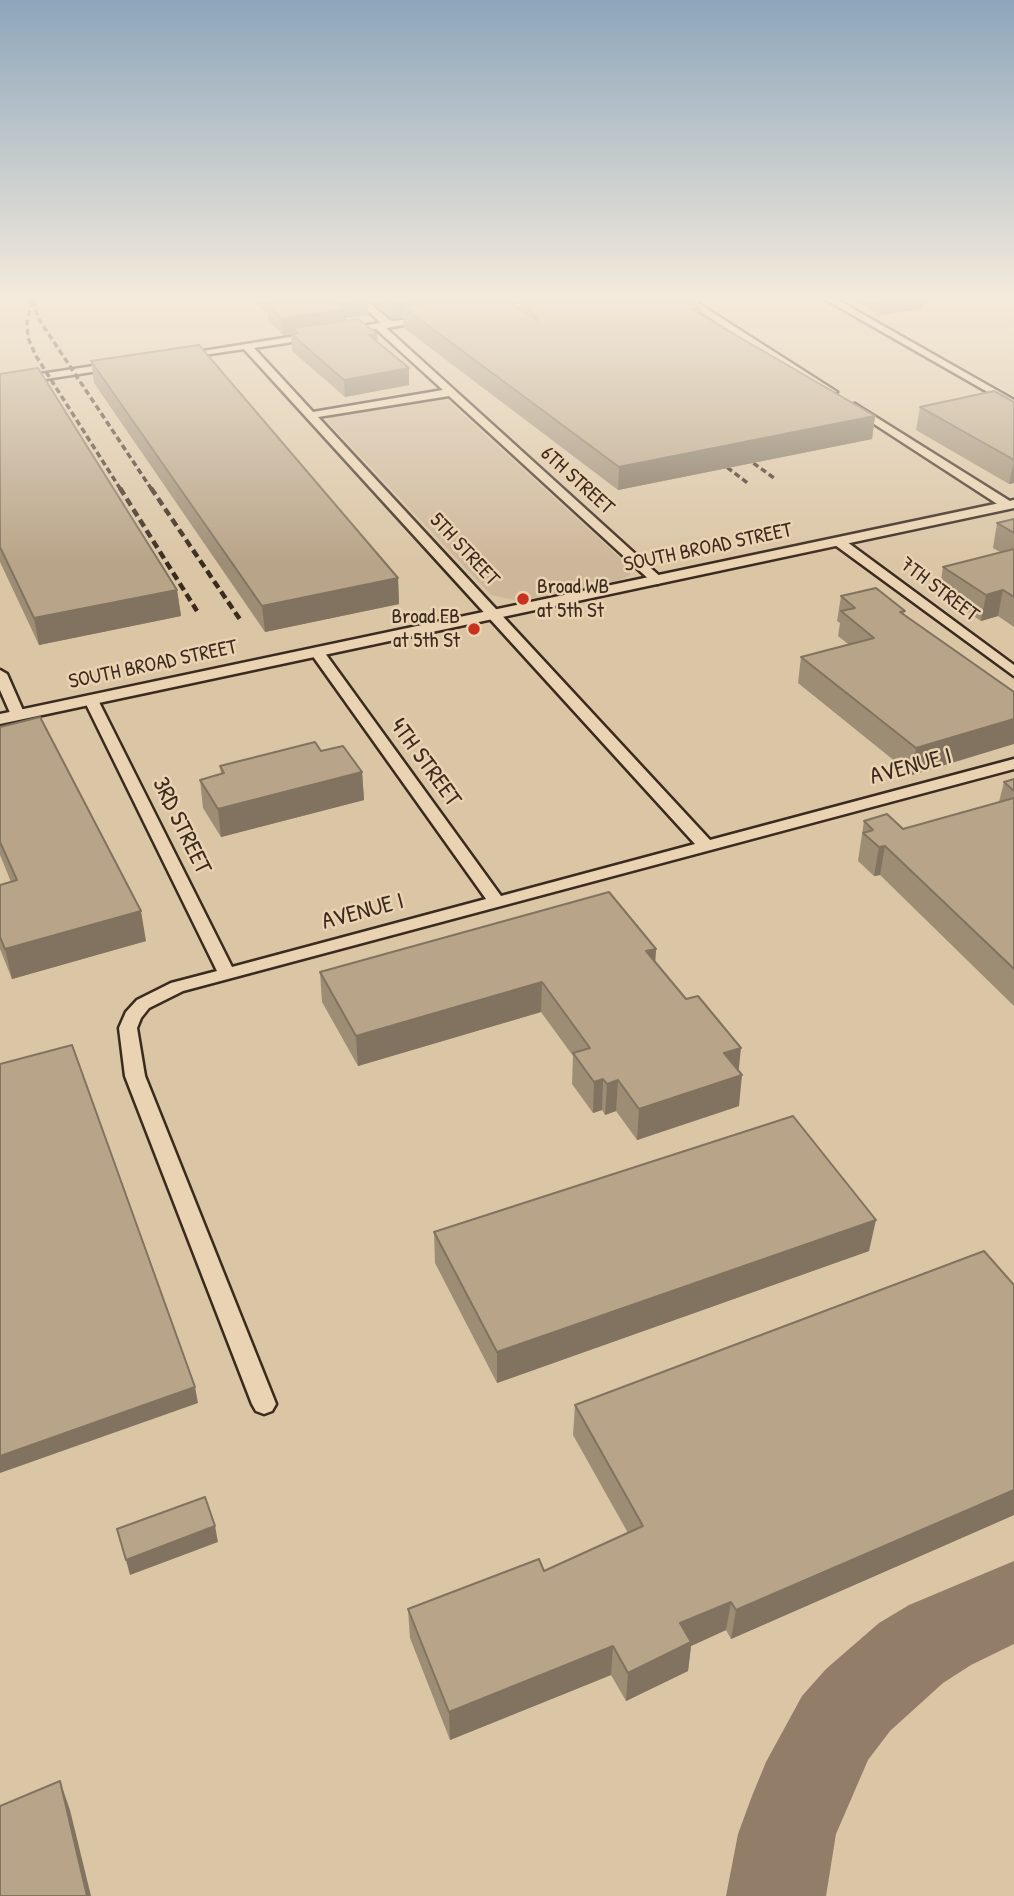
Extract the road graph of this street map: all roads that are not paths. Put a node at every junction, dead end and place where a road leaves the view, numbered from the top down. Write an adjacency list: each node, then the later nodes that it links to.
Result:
1 (285, 386): 7 (street, 5TH STREET)
2 (445, 386): 5 (street, 6TH STREET)
3 (824, 386): 8 (street)
4 (983, 386): 6 (street)
5 (451, 392): 7 (street); 10 (street, 6TH STREET)
6 (1014, 404)
7 (312, 415): 11 (street, 5TH STREET)
8 (1011, 505): 9 (street, SOUTH BROAD STREET)
9 (839, 542): 10 (street, SOUTH BROAD STREET); 13 (street, 7TH STREET)
10 (658, 580): 11 (street, SOUTH BROAD STREET)
11 (495, 615): 12 (street, SOUTH BROAD STREET); 19 (street, 5TH STREET)
12 (317, 652): 15 (street, SOUTH BROAD STREET); 20 (street, 4TH STREET)
13 (1014, 672)
14 (0, 674): 16 (street)
15 (91, 700): 16 (street, SOUTH BROAD STREET); 21 (street, 3RD STREET)
16 (18, 715): 17 (street, SOUTH BROAD STREET)
17 (0, 719)
18 (1014, 764): 19 (street, AVENUE I)
19 (706, 846): 20 (street, AVENUE I)
20 (496, 901): 21 (street, AVENUE I)
21 (227, 974): 22 (street, AVENUE I)
22 (264, 1404)

